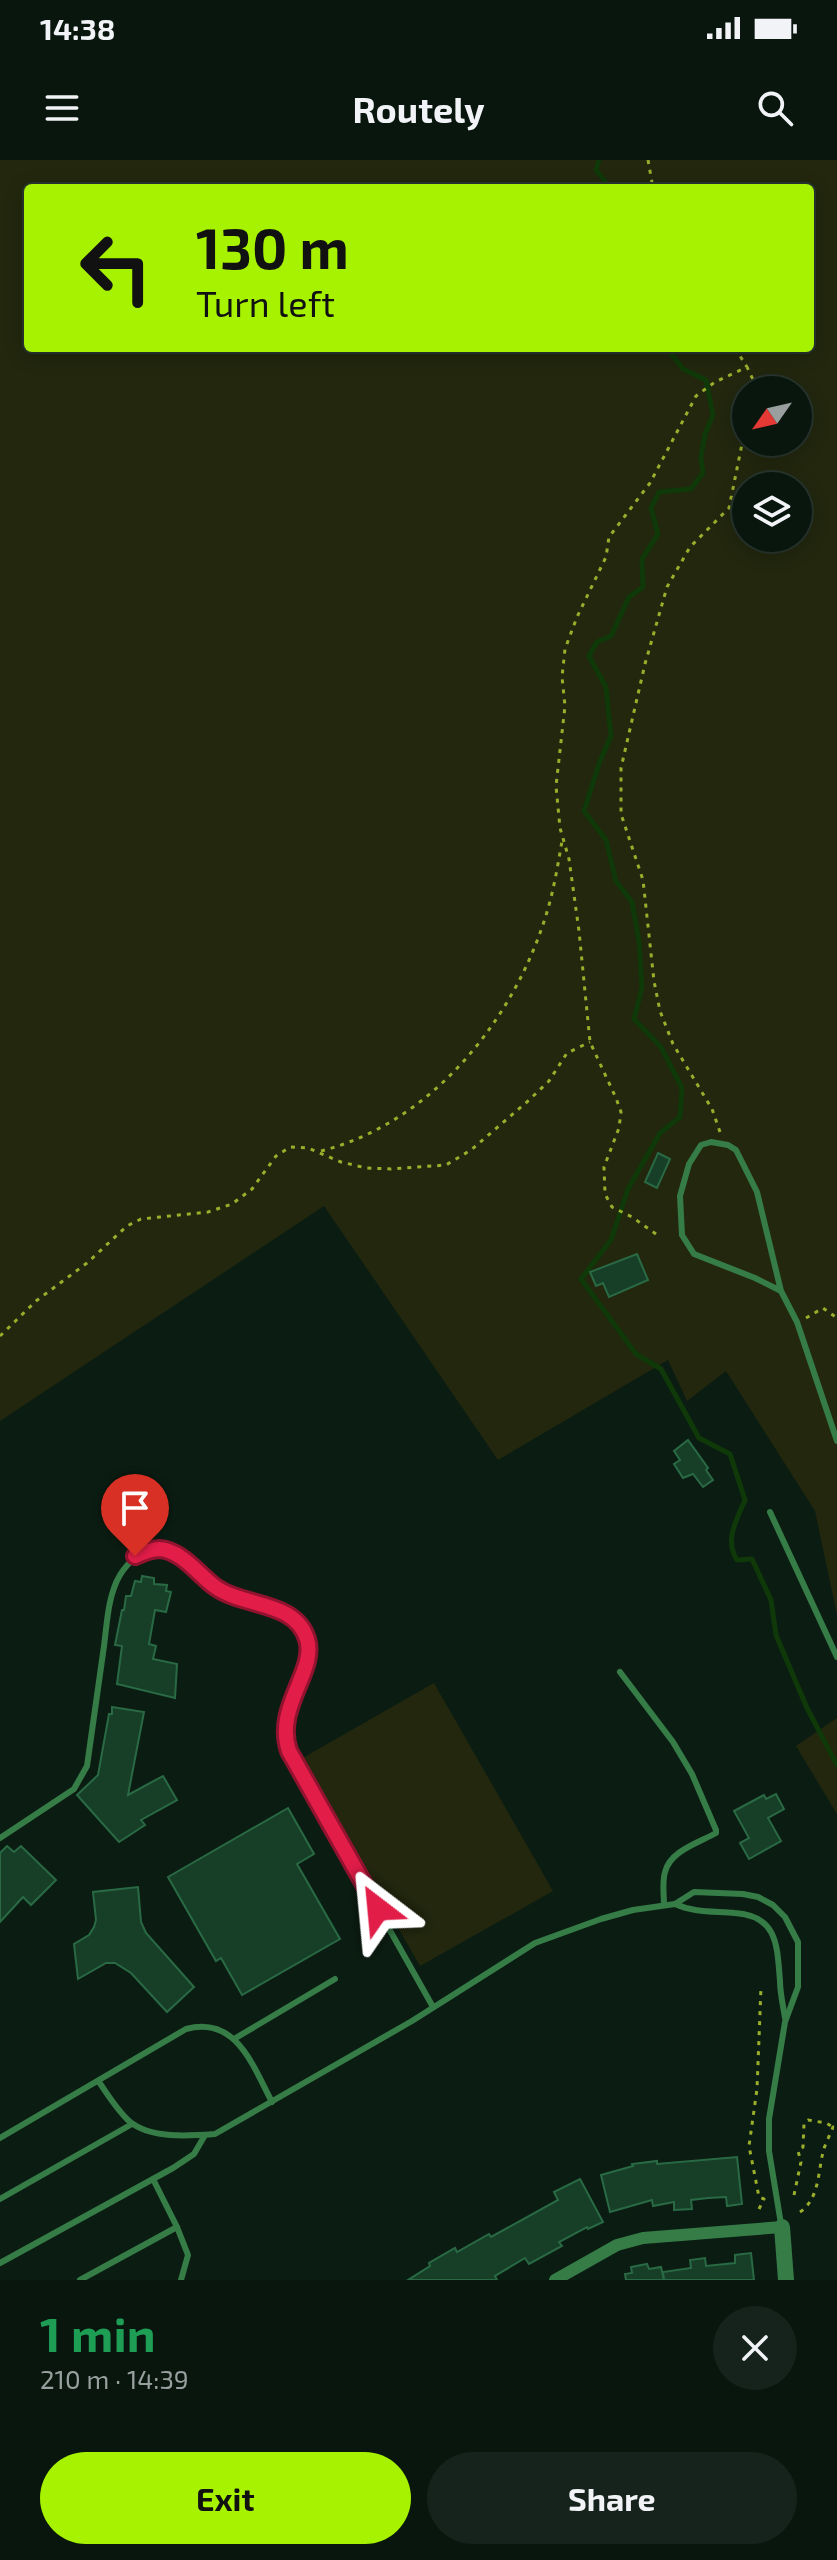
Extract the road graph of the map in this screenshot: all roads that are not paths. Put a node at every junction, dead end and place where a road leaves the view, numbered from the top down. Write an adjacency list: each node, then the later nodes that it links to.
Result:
1 (781, 1291): 1 (lane); 2 (lane)
2 (837, 1441)
3 (770, 1512): 4 (lane)
4 (837, 1657)
5 (620, 1672): 8 (lane)
6 (0, 1838): 10 (lane)
7 (675, 1904): 8 (lane); 11 (lane); 11 (lane)
8 (664, 1905): 10 (lane)
9 (335, 1979): 12 (lane)
10 (433, 2007): 14 (lane)
11 (785, 2022): 21 (lane)
12 (234, 2039): 13 (lane); 14 (lane)
13 (99, 2082): 15 (lane); 17 (lane)
14 (272, 2102): 16 (lane)
15 (132, 2124): 16 (lane); 19 (lane)
16 (205, 2135): 18 (lane)
17 (0, 2138)
18 (153, 2179): 20 (lane); 22 (lane)
19 (0, 2199)
20 (177, 2227): 23 (lane); 24 (lane)
21 (782, 2227): 25 (street); 26 (street)
22 (0, 2263)
23 (80, 2280)
24 (181, 2280)
25 (555, 2280)
26 (786, 2280)

